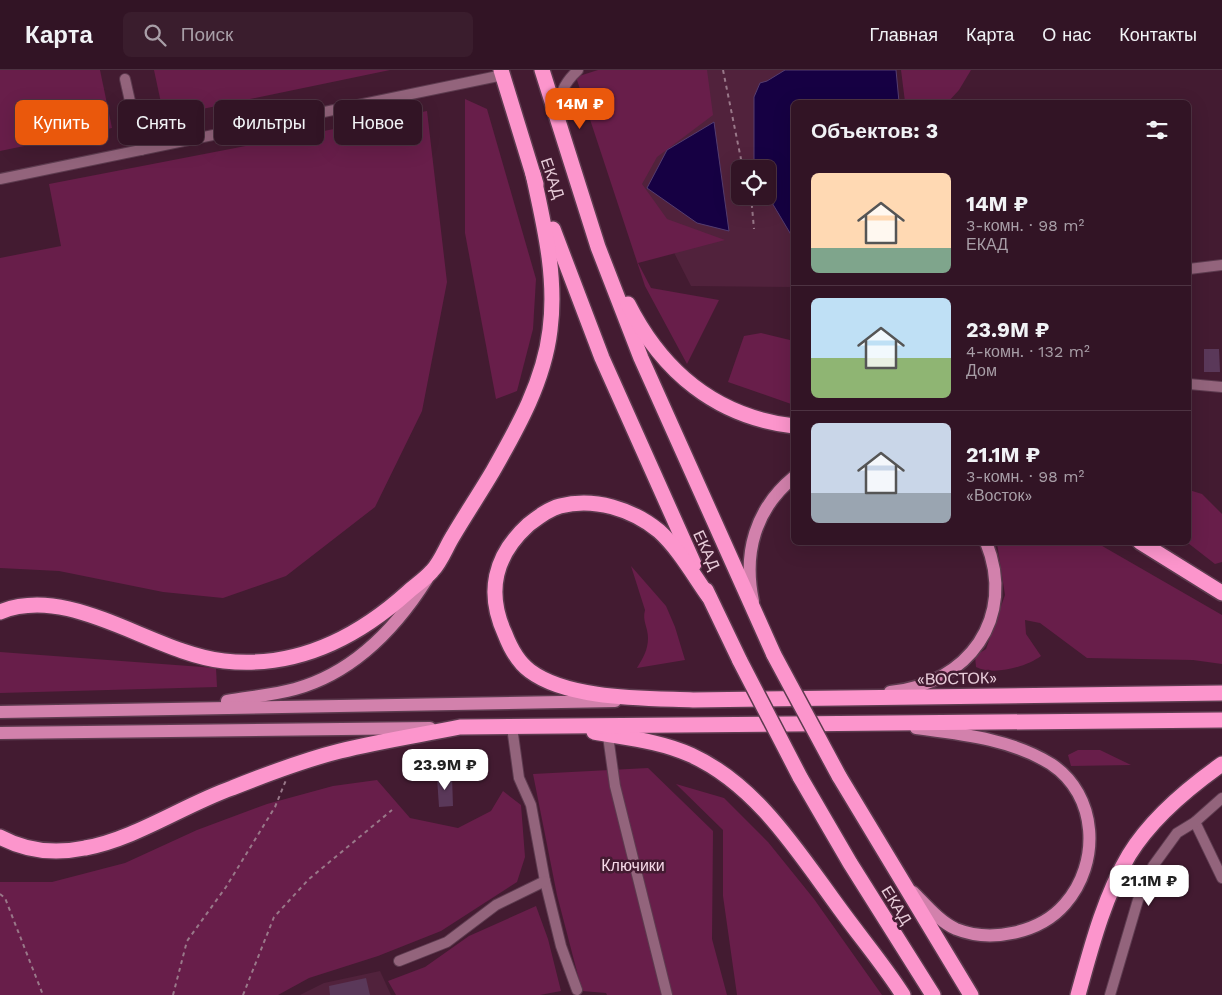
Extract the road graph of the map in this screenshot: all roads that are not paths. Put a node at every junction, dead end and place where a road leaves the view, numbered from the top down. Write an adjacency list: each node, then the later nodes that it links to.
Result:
1 (542, 70): 8 (highway, ЕКАД)
2 (578, 70): 8 (street)
3 (502, 73): 5 (street); 6 (highway, ЕКАД)
4 (125, 79): 5 (street)
5 (141, 150): 7 (street)
6 (532, 174): 18 (highway); 20 (highway, ЕКАД)
7 (0, 179)
8 (580, 188): 9 (highway, ЕКАД)
9 (598, 247): 14 (highway); 22 (highway, ЕКАД)
10 (1222, 265): 11 (street)
11 (1191, 269)
12 (1191, 384): 13 (street)
13 (1222, 387)
14 (791, 426)
15 (791, 480): 22 (main road)
16 (987, 545): 24 (main road)
17 (1145, 545): 19 (highway)
18 (433, 571): 21 (highway); 26 (main road)
19 (1222, 593)
20 (709, 598): 25 (highway, «ВОСТОК»); 45 (highway, ЕКАД, bridge)
21 (0, 612)
22 (763, 635): 38 (highway, ЕКАД, bridge)
23 (1222, 693): 24 (highway, «ВОСТОК»)
24 (838, 697): 25 (highway, «ВОСТОК»)
25 (693, 700): 26 (main road)
26 (189, 708): 27 (main road)
27 (0, 712)
28 (1222, 720): 29 (highway)
29 (854, 725): 32 (highway); 38 (main road)
30 (460, 727): 31 (highway); 33 (main road); 37 (highway)
31 (512, 727): 32 (highway); 40 (street)
32 (607, 730): 43 (street); 44 (highway)
33 (0, 733)
34 (1222, 764): 47 (highway)
35 (1222, 798): 36 (street)
36 (1195, 822): 39 (street); 48 (street)
37 (0, 836)
38 (898, 875): 46 (highway, ЕКАД)
39 (1222, 878)
40 (545, 881): 41 (street); 42 (street)
41 (399, 961)
42 (577, 990)
43 (667, 995)
44 (904, 995)
45 (933, 995)
46 (970, 995)
47 (1078, 995)
48 (1110, 995)

